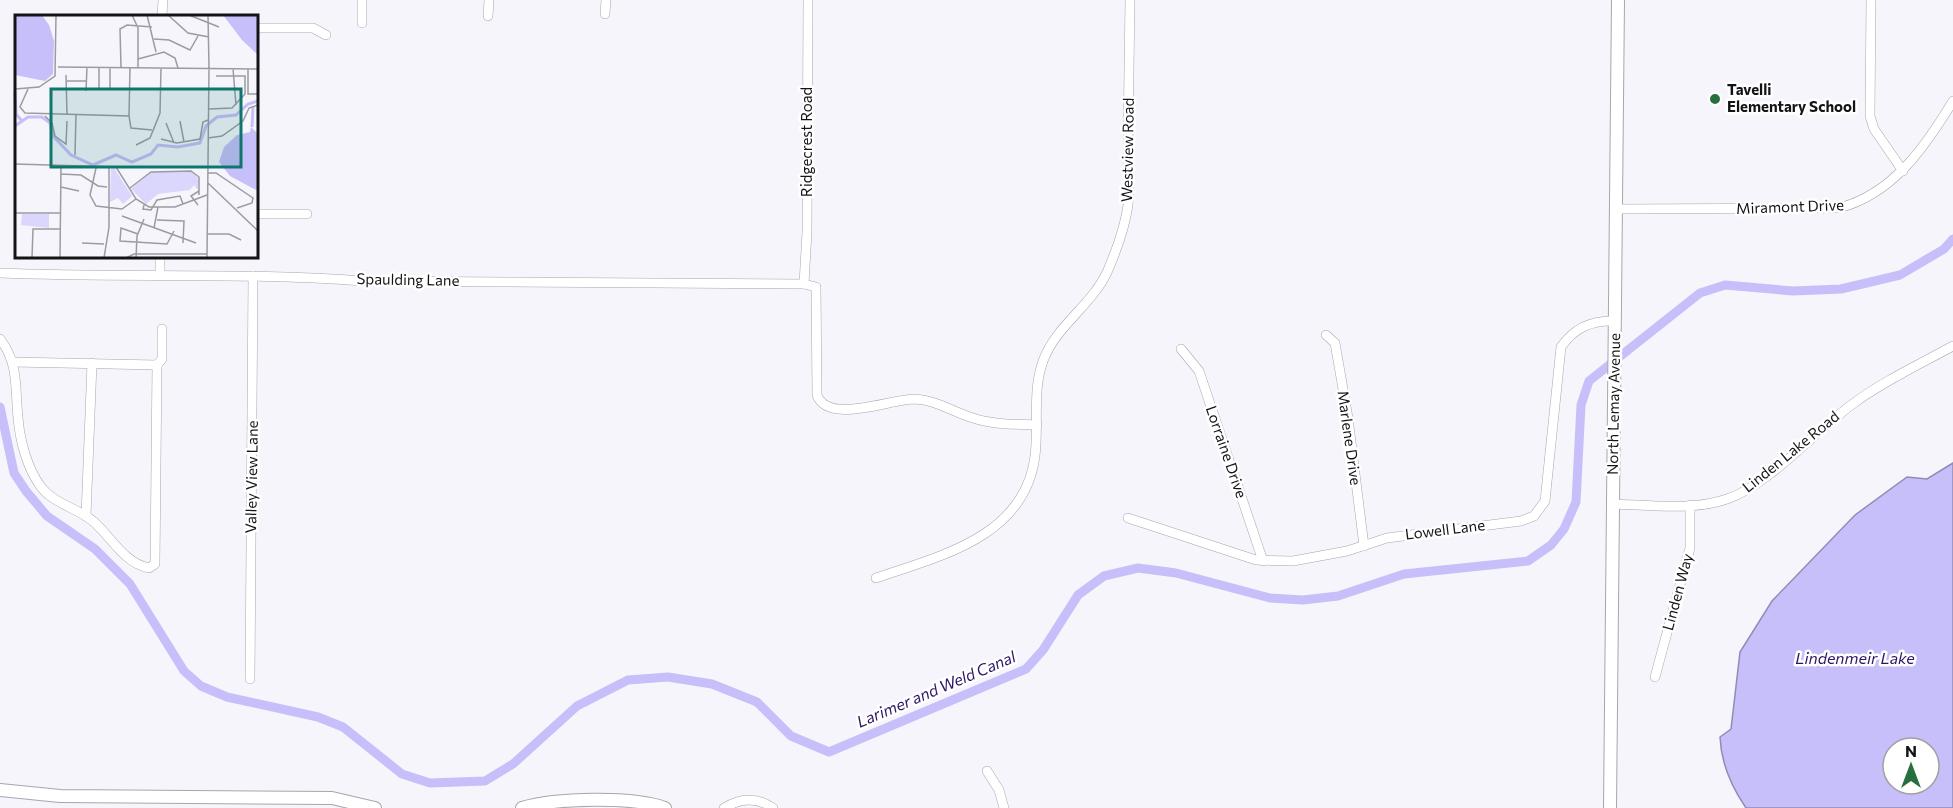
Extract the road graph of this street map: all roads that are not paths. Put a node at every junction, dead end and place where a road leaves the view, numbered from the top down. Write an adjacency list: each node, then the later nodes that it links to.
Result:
1 (163, 0): 10 (street)
2 (362, 0): 12 (street)
3 (489, 0): 11 (street)
4 (606, 0): 9 (street)
5 (808, 0): 25 (street, Ridgecrest Road)
6 (1130, 0): 35 (street, Westview Road)
7 (1618, 0): 17 (main road, North Lemay Avenue)
8 (1871, 0): 16 (street)
9 (605, 14)
10 (162, 15)
11 (488, 16)
12 (362, 23)
13 (258, 28): 14 (street)
14 (326, 35)
15 (1953, 101): 16 (street, Miramont Drive)
16 (1903, 171): 17 (street, Miramont Drive)
17 (1616, 209): 26 (main road, North Lemay Avenue)
18 (258, 214): 19 (street)
19 (307, 214)
20 (160, 258): 23 (street)
21 (0, 265): 22 (street)
22 (0, 273): 23 (street, Spaulding Lane)
23 (160, 276): 24 (street, Spaulding Lane)
24 (253, 276): 25 (street, Spaulding Lane); 44 (street, Valley View Lane)
25 (804, 284): 35 (street, Spaulding Lane)
26 (1615, 321): 36 (main road, North Lemay Avenue); 40 (street, Lowell Lane)
27 (162, 329): 34 (street)
28 (1326, 335): 40 (street, Marlene Drive)
29 (0, 339): 32 (street)
30 (1953, 346): 37 (street, Linden Lake Road)
31 (1181, 349): 41 (street, Lorraine Drive)
32 (13, 362): 33 (street); 38 (street)
33 (92, 363): 34 (street); 38 (street)
34 (157, 365): 38 (street)
35 (1037, 425): 42 (street, Westview Road)
36 (1613, 504): 37 (street, Linden Lake Road); 55 (main road, North Lemay Avenue)
37 (1690, 505): 43 (street, Linden Way)
38 (86, 516)
39 (1128, 518): 41 (street, Lowell Lane)
40 (1364, 546): 41 (street, Lowell Lane)
41 (1263, 561)
42 (876, 578)
43 (1655, 677)
44 (250, 678)
45 (987, 771): 54 (street)
46 (0, 790): 47 (main road)
47 (106, 802): 49 (main road)
48 (601, 805): 50 (main road); 51 (main road)
49 (375, 808)
50 (522, 808)
51 (665, 808)
52 (724, 808): 53 (street)
53 (773, 808)
54 (1004, 808)
55 (1610, 808)

